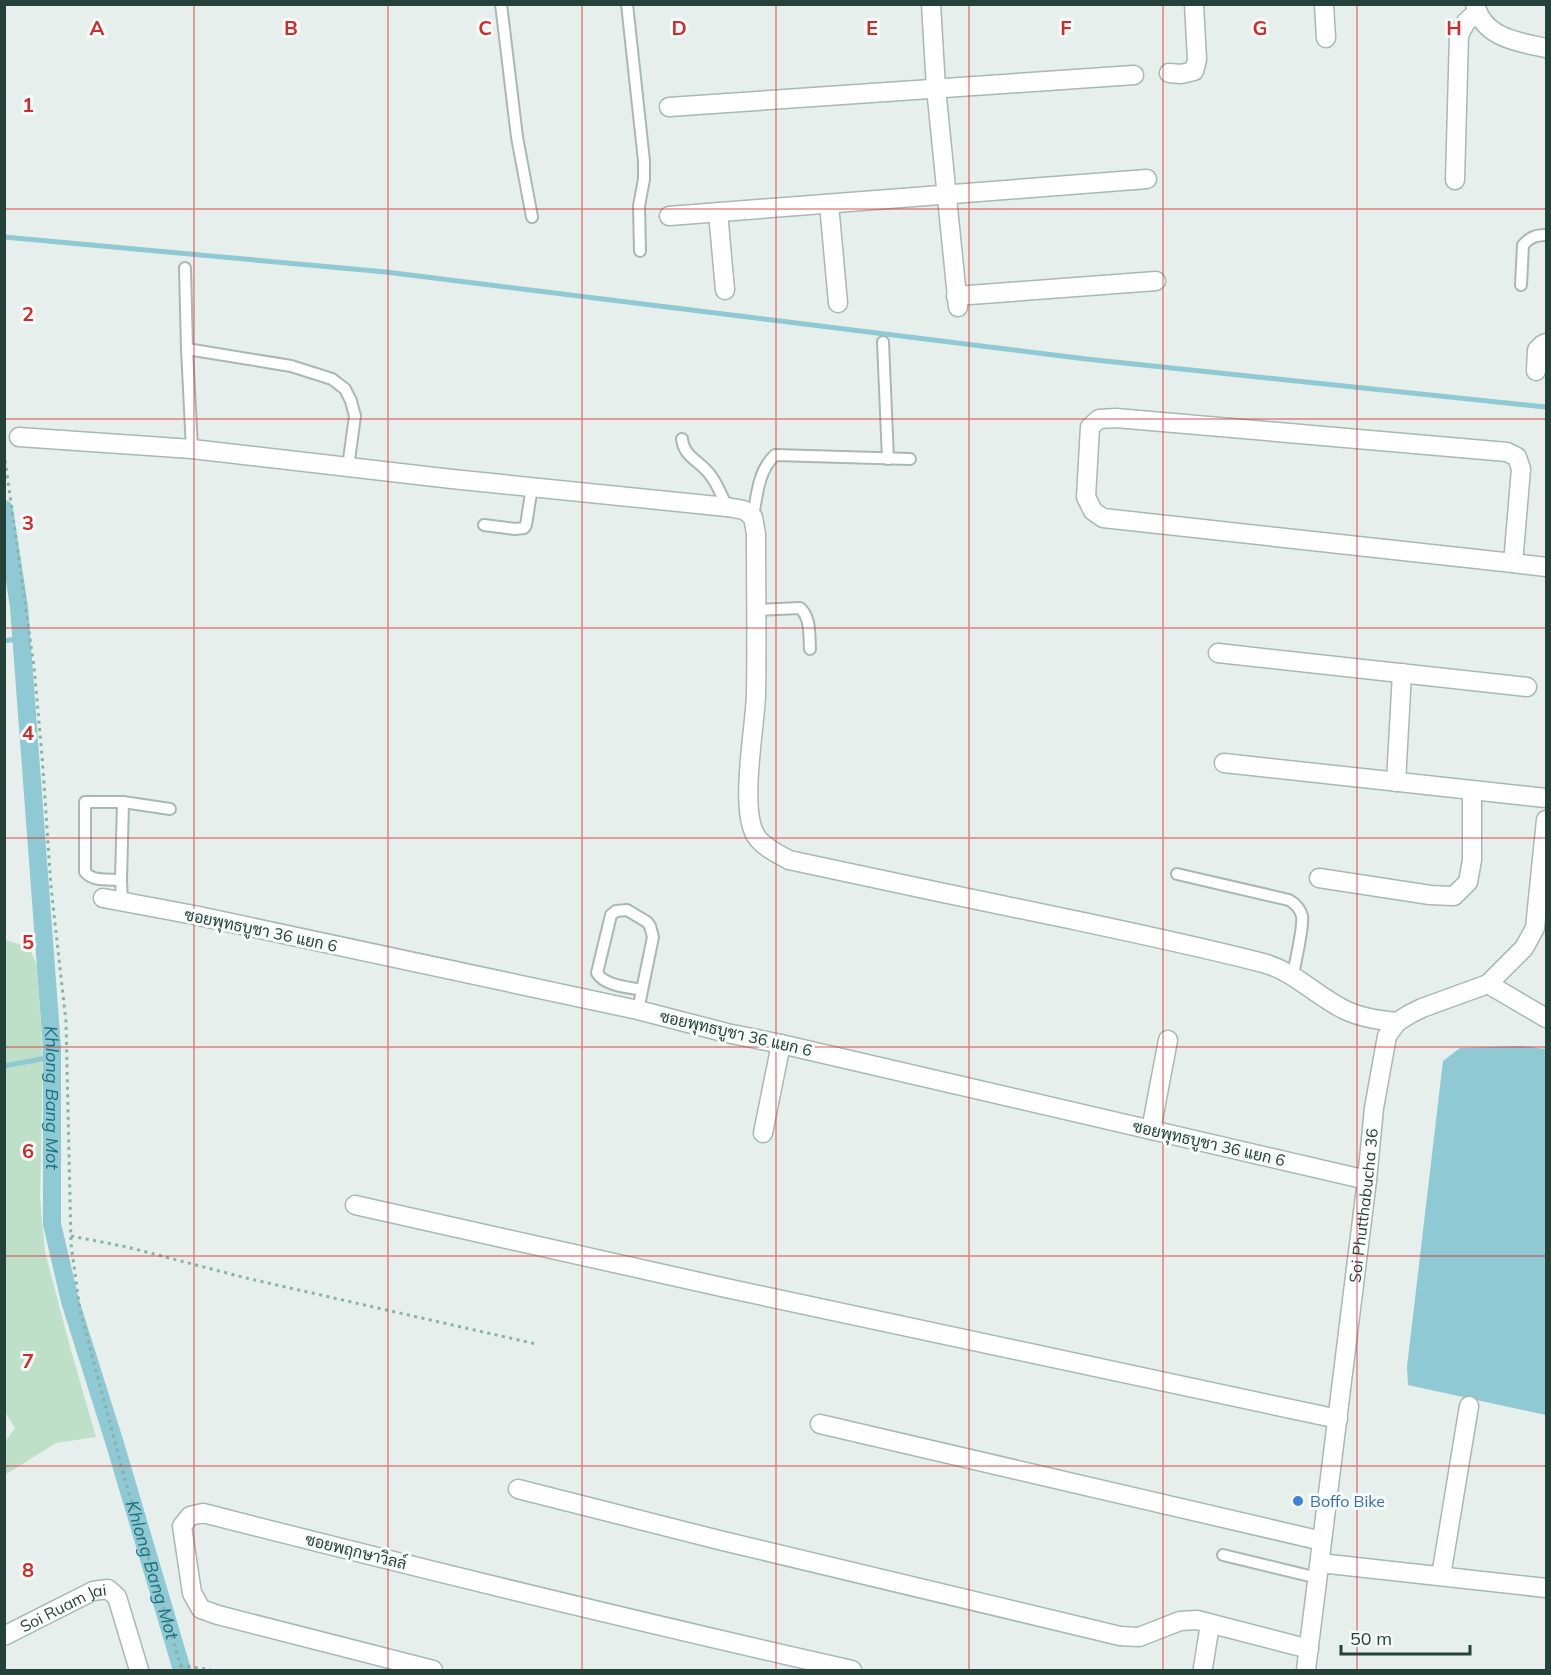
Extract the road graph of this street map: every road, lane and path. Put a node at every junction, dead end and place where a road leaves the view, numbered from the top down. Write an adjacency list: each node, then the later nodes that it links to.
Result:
1 (501, 4): 19 (lane)
2 (627, 4): 21 (lane)
3 (932, 4): 11 (street)
4 (1194, 4): 9 (street)
5 (1324, 4): 7 (street)
6 (1476, 8): 8 (street); 14 (street)
7 (1326, 38)
8 (1546, 48)
9 (1169, 73)
10 (1134, 75): 11 (street)
11 (936, 88): 12 (street); 15 (street)
12 (669, 107)
13 (1147, 179): 15 (street)
14 (1455, 180)
15 (947, 194): 16 (street); 23 (street)
16 (829, 204): 17 (street); 26 (street)
17 (718, 212): 18 (street); 25 (street)
18 (669, 216)
19 (532, 217)
20 (1546, 235): 24 (lane)
21 (640, 251)
22 (185, 268): 29 (lane)
23 (1156, 281)
24 (1521, 285)
25 (725, 290)
26 (838, 303)
27 (883, 342): 35 (lane)
28 (1546, 343): 30 (street)
29 (187, 349): 33 (lane); 37 (lane)
30 (1536, 371)
31 (19, 437): 33 (street)
32 (682, 439): 39 (lane)
33 (192, 449): 37 (street)
34 (4, 453): 74 (path)
35 (888, 459): 36 (lane); 40 (lane)
36 (910, 459)
37 (348, 467): 38 (street)
38 (532, 488): 39 (street); 41 (lane)
39 (727, 507): 40 (street)
40 (753, 517): 44 (street)
41 (484, 525)
42 (1512, 563): 42 (street); 43 (street)
43 (1546, 567)
44 (756, 610): 45 (lane); 62 (street)
45 (810, 649)
46 (1218, 653): 47 (street)
47 (1402, 673): 48 (street); 50 (street)
48 (1527, 687)
49 (1224, 763): 50 (street)
50 (1396, 782): 51 (street)
51 (1472, 790): 52 (street); 57 (street)
52 (1546, 798)
53 (123, 802): 54 (lane); 58 (lane); 58 (lane)
54 (170, 809)
55 (1546, 820): 59 (street)
56 (1177, 874): 62 (lane)
57 (1319, 878)
58 (121, 880): 61 (lane)
59 (1543, 887): 63 (street)
60 (103, 898): 61 (street, ซอยพุทธบูชา 36 แยก 6)
61 (122, 902): 65 (street, ซอยพุทธบูชา 36 แยก 6)
62 (1293, 975): 67 (street)
63 (1488, 984): 66 (street); 67 (street)
64 (642, 990): 64 (lane); 65 (lane)
65 (638, 1011): 69 (street, ซอยพุทธบูชา 36 แยก 6)
66 (1546, 1018)
67 (1397, 1022): 72 (street, Soi Phutthabucha 36)
68 (1168, 1040): 70 (street)
69 (781, 1044): 70 (street, ซอยพุทธบูชา 36 แยก 6); 71 (street)
70 (1150, 1130): 72 (street, ซอยพุทธบูชา 36 แยก 6)
71 (763, 1133)
72 (1367, 1180): 77 (street, Soi Phutthabucha 36)
73 (355, 1205): 77 (street)
74 (71, 1236): 75 (path); 88 (path)
75 (536, 1344)
76 (1469, 1406): 83 (street)
77 (1338, 1419): 80 (street, Soi Phutthabucha 36)
78 (820, 1424): 80 (street)
79 (518, 1489): 85 (street)
80 (1322, 1541): 82 (street, Soi Phutthabucha 36)
81 (1223, 1555): 82 (lane)
82 (1319, 1570): 83 (street); 87 (street, Soi Phutthabucha 36)
83 (1441, 1576): 84 (street)
84 (1546, 1588)
85 (1210, 1623): 87 (street); 89 (street)
86 (4, 1636): 90 (street, Soi Ruam Jai)
87 (1309, 1649): 95 (street, Soi Phutthabucha 36)
88 (180, 1665): 91 (path); 92 (path)
89 (1203, 1668)
90 (139, 1670)
91 (182, 1671)
92 (211, 1671)
93 (433, 1671): 94 (street, ซอยพฤกษาวิลล์)
94 (852, 1671)
95 (1306, 1671)

